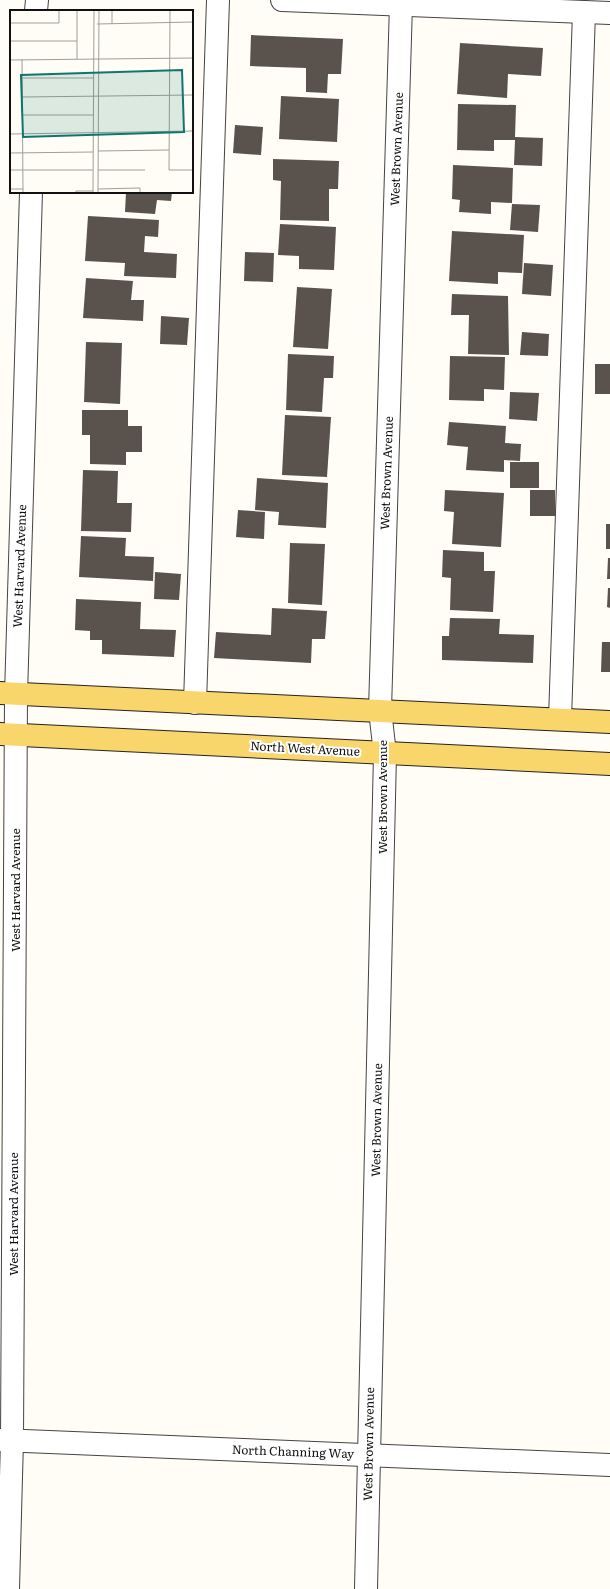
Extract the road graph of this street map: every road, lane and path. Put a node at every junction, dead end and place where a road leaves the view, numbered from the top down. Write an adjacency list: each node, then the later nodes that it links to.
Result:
1 (37, 0): 5 (street)
2 (218, 0): 10 (street)
3 (282, 0): 4 (street)
4 (402, 4): 6 (street); 11 (street, West Brown Avenue)
5 (36, 10)
6 (584, 12): 7 (street); 12 (street)
7 (610, 13)
8 (31, 193): 9 (street, West Harvard Avenue)
9 (8, 694): 10 (main road); 14 (street, West Harvard Avenue)
10 (196, 703): 11 (main road)
11 (380, 710): 12 (main road); 15 (street, West Brown Avenue)
12 (560, 719): 13 (main road)
13 (610, 722)
14 (8, 734): 15 (main road, North West Avenue); 17 (street, West Harvard Avenue)
15 (385, 754): 16 (main road, North West Avenue); 18 (street, West Brown Avenue)
16 (610, 764)
17 (6, 1440): 18 (street, North Channing Way); 20 (street, West Harvard Avenue)
18 (369, 1455): 19 (street, North Channing Way); 21 (street, West Brown Avenue)
19 (610, 1465)
20 (8, 1589)
21 (366, 1589)

